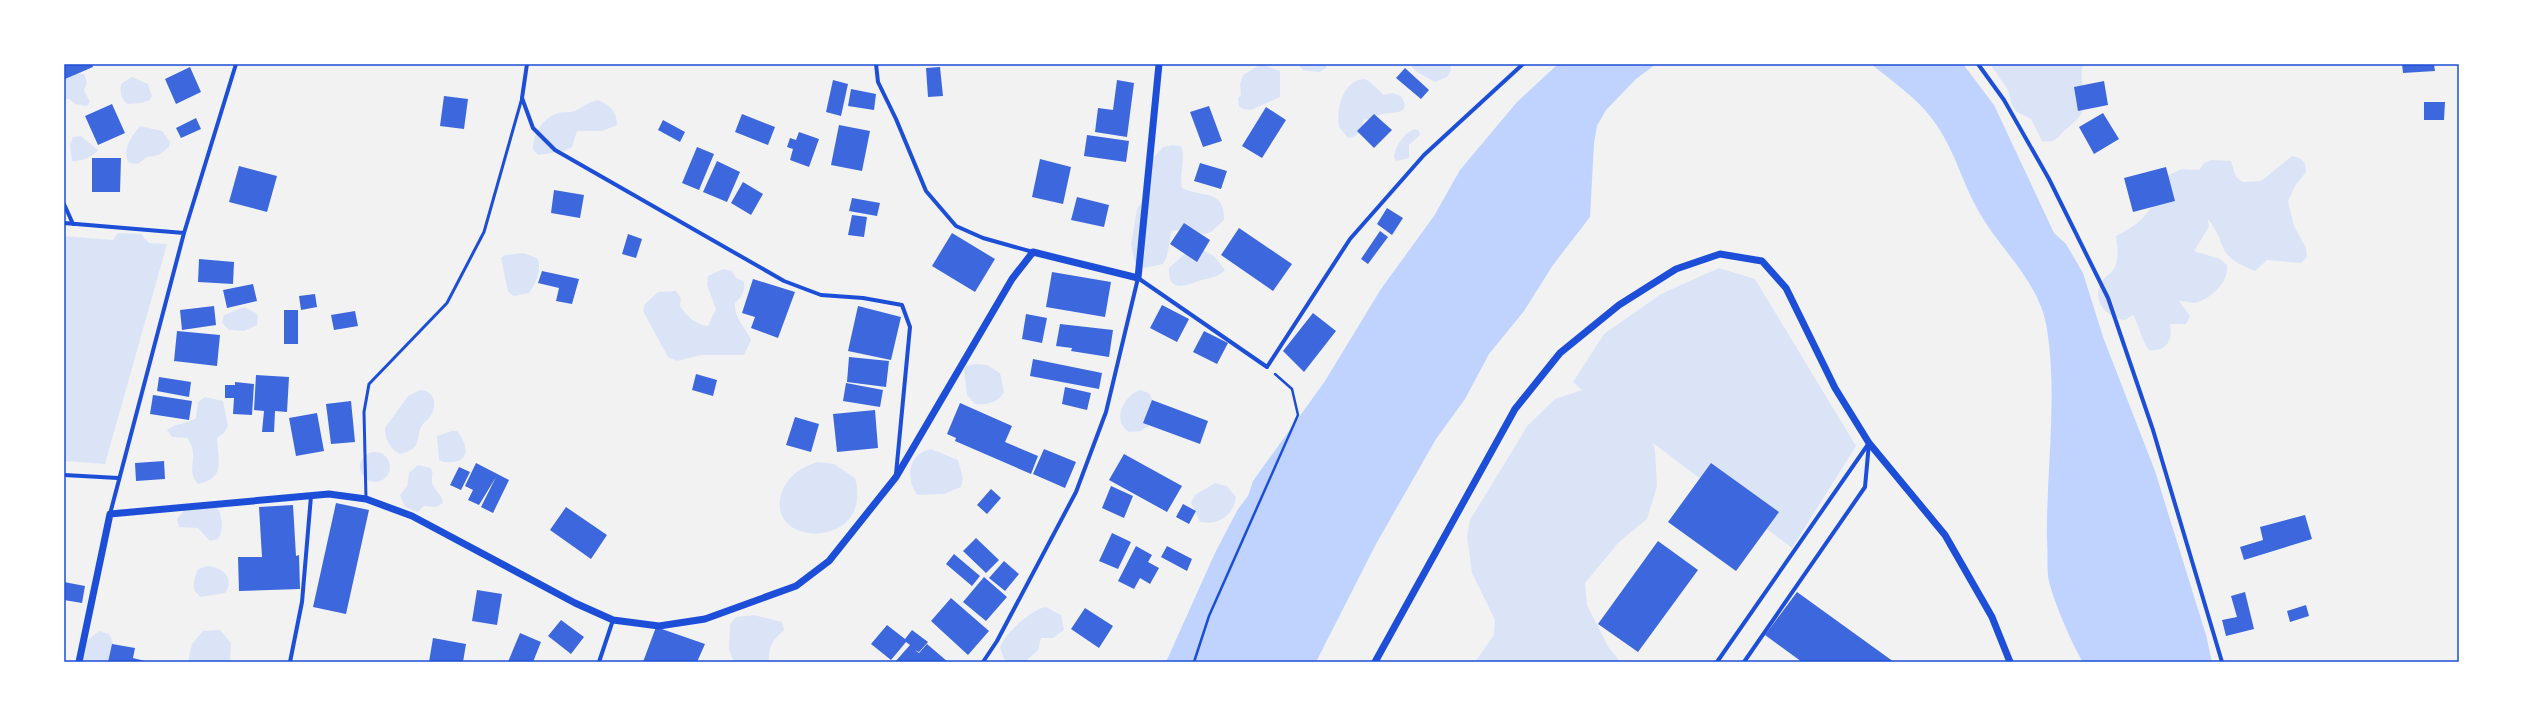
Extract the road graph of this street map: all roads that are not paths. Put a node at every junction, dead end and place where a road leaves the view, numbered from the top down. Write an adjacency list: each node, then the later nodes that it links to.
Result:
1 (236, 64): 11 (street)
2 (526, 64): 7 (street)
3 (876, 64): 12 (street)
4 (1159, 64): 13 (street)
5 (1522, 64): 13 (street)
6 (1978, 64): 30 (street)
7 (522, 98): 16 (street); 19 (lane)
8 (64, 204): 10 (street)
9 (64, 223): 10 (street)
10 (73, 224): 11 (street)
11 (184, 233): 17 (street)
12 (1033, 252): 13 (street); 16 (street)
13 (1138, 278): 25 (street)
14 (1869, 443): 26 (street); 27 (street); 28 (street); 29 (street)
15 (64, 475): 17 (street)
16 (896, 476): 21 (street)
17 (118, 478): 20 (street)
18 (311, 496): 19 (street); 20 (street); 23 (street)
19 (366, 499): 21 (street)
20 (110, 514): 22 (street)
21 (613, 620): 24 (street)
22 (79, 662)
23 (290, 662)
24 (600, 662)
25 (983, 662)
26 (1375, 662)
27 (1717, 662)
28 (1744, 662)
29 (2010, 662)
30 (2222, 662)

